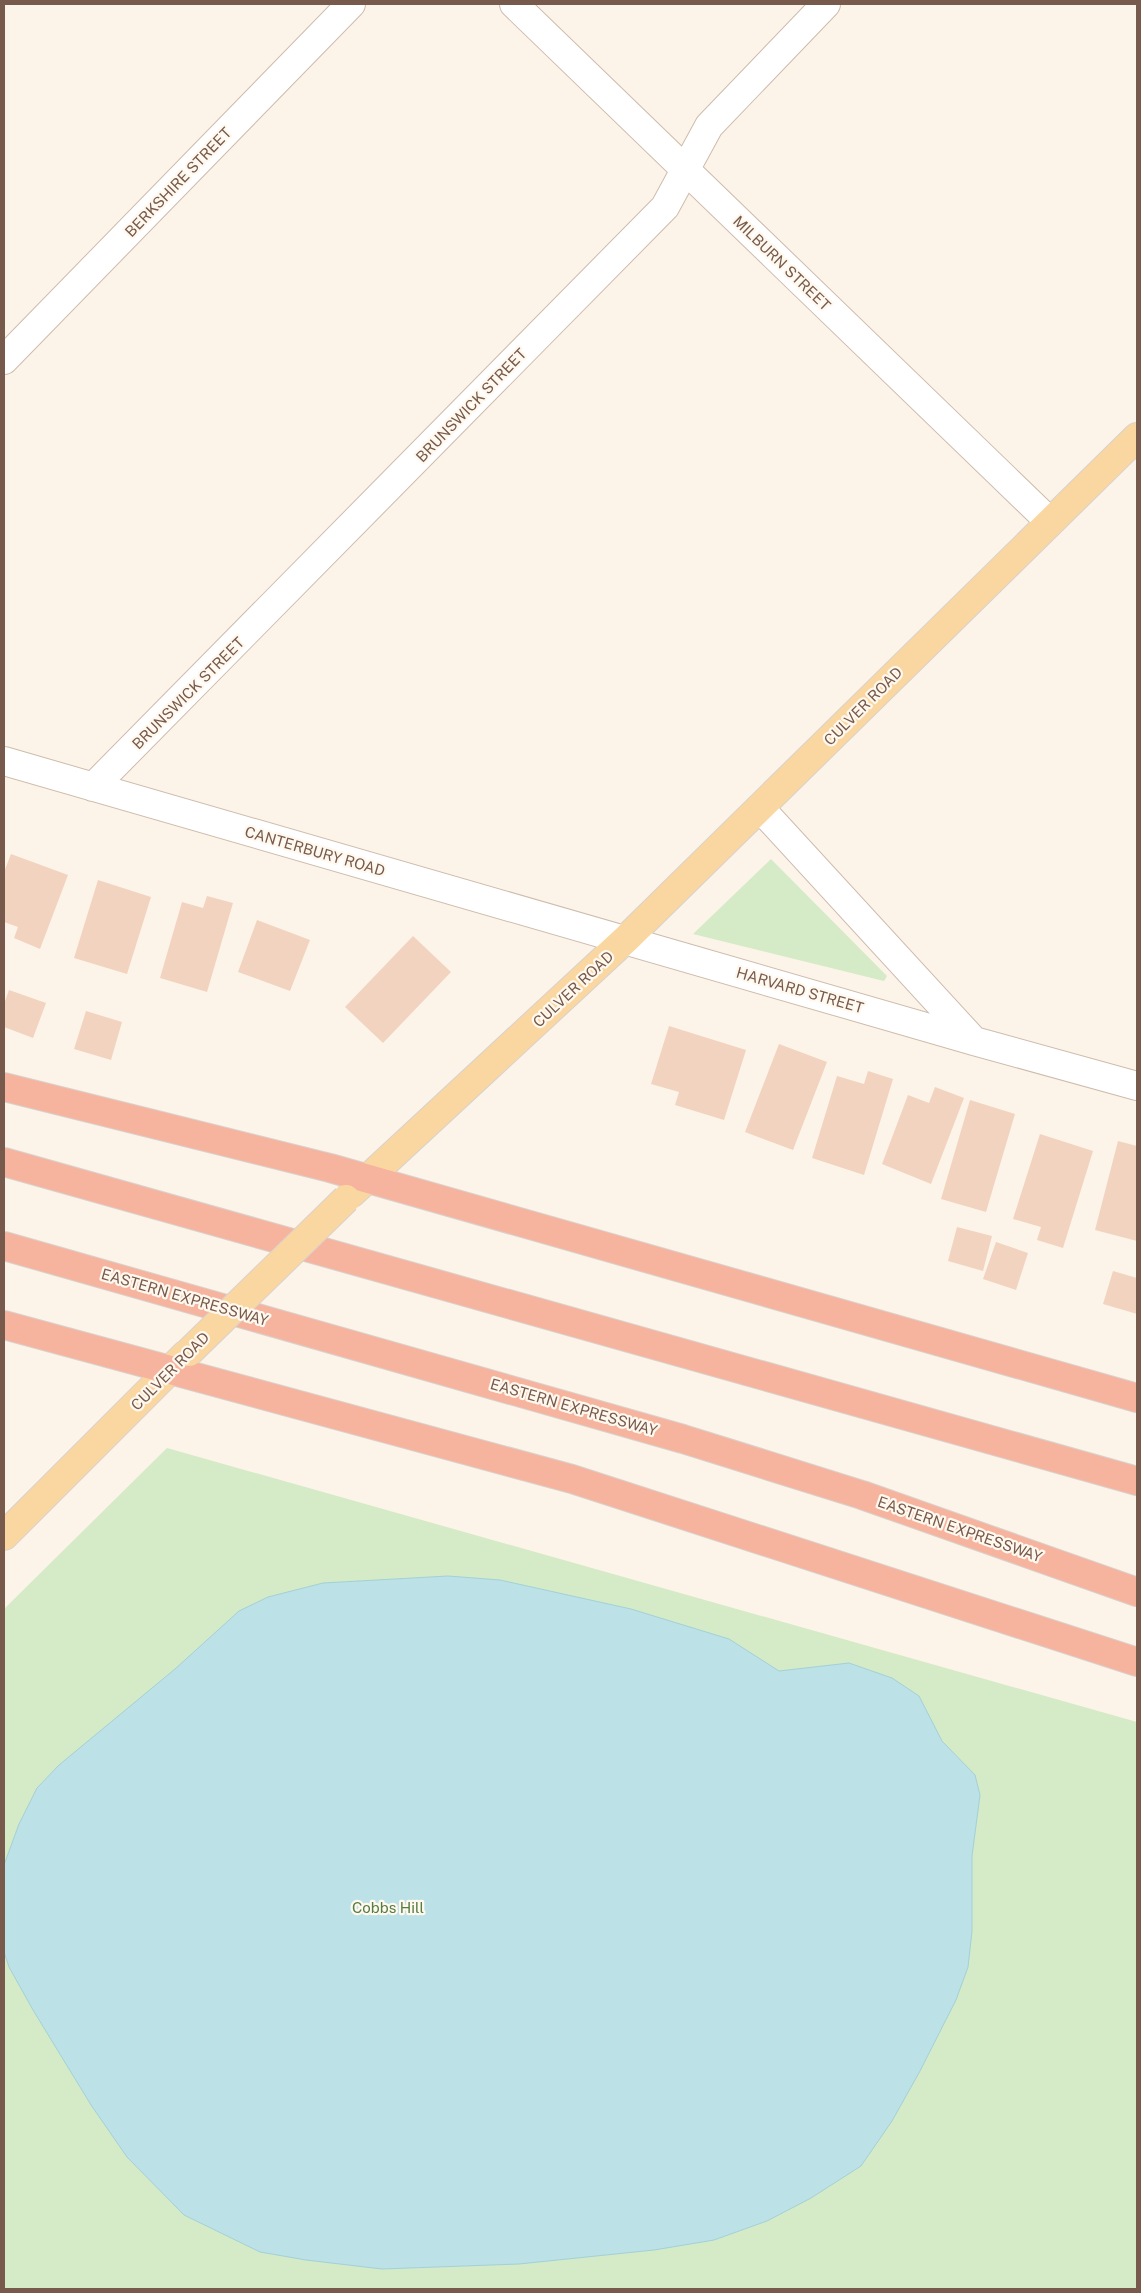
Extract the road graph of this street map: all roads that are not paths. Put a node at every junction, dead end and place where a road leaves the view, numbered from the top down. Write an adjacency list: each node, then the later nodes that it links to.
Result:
1 (351, 4): 5 (street, BERKSHIRE STREET)
2 (514, 4): 4 (street, MILBURN STREET)
3 (826, 4): 4 (street, BRUNSWICK STREET)
4 (685, 169): 7 (street, MILBURN STREET); 9 (street, BRUNSWICK STREET)
5 (4, 360)
6 (1137, 437): 7 (main road, CULVER ROAD)
7 (1050, 522): 10 (main road, CULVER ROAD)
8 (4, 761): 9 (street, CANTERBURY ROAD)
9 (93, 788): 11 (street, CANTERBURY ROAD)
10 (760, 808): 11 (main road, CULVER ROAD); 12 (street)
11 (626, 939): 12 (street, HARVARD STREET); 16 (main road, CULVER ROAD)
12 (974, 1041): 14 (street, HARVARD STREET)
13 (4, 1086): 16 (highway)
14 (1137, 1086)
15 (4, 1162): 21 (highway)
16 (368, 1179): 19 (main road, CULVER ROAD, bridge); 20 (highway)
17 (4, 1246): 23 (highway, EASTERN EXPRESSWAY)
18 (4, 1325): 19 (highway)
19 (170, 1371): 22 (main road, CULVER ROAD); 24 (highway)
20 (1137, 1398)
21 (1137, 1481)
22 (4, 1536)
23 (1137, 1592)
24 (1137, 1662)

